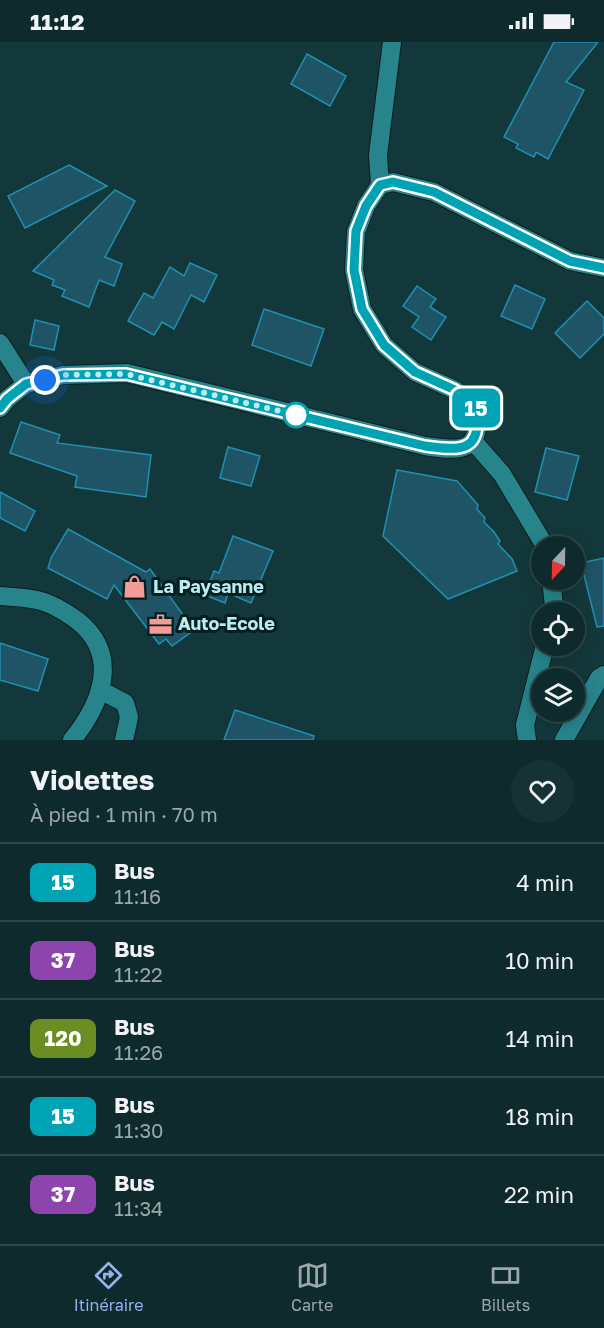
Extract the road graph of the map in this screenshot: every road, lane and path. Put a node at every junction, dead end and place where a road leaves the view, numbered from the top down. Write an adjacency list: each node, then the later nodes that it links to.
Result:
1 (392, 42): 2 (street)
2 (380, 185): 3 (street); 7 (street)
3 (604, 268)
4 (0, 343): 5 (street)
5 (26, 384): 6 (street); 7 (street)
6 (0, 408)
7 (473, 441): 8 (street)
8 (540, 536)
9 (0, 596): 12 (street)
10 (542, 656): 15 (street)
11 (604, 675): 16 (street)
12 (100, 690): 13 (street); 14 (street)
13 (72, 740)
14 (124, 740)
15 (527, 740)
16 (564, 740)

